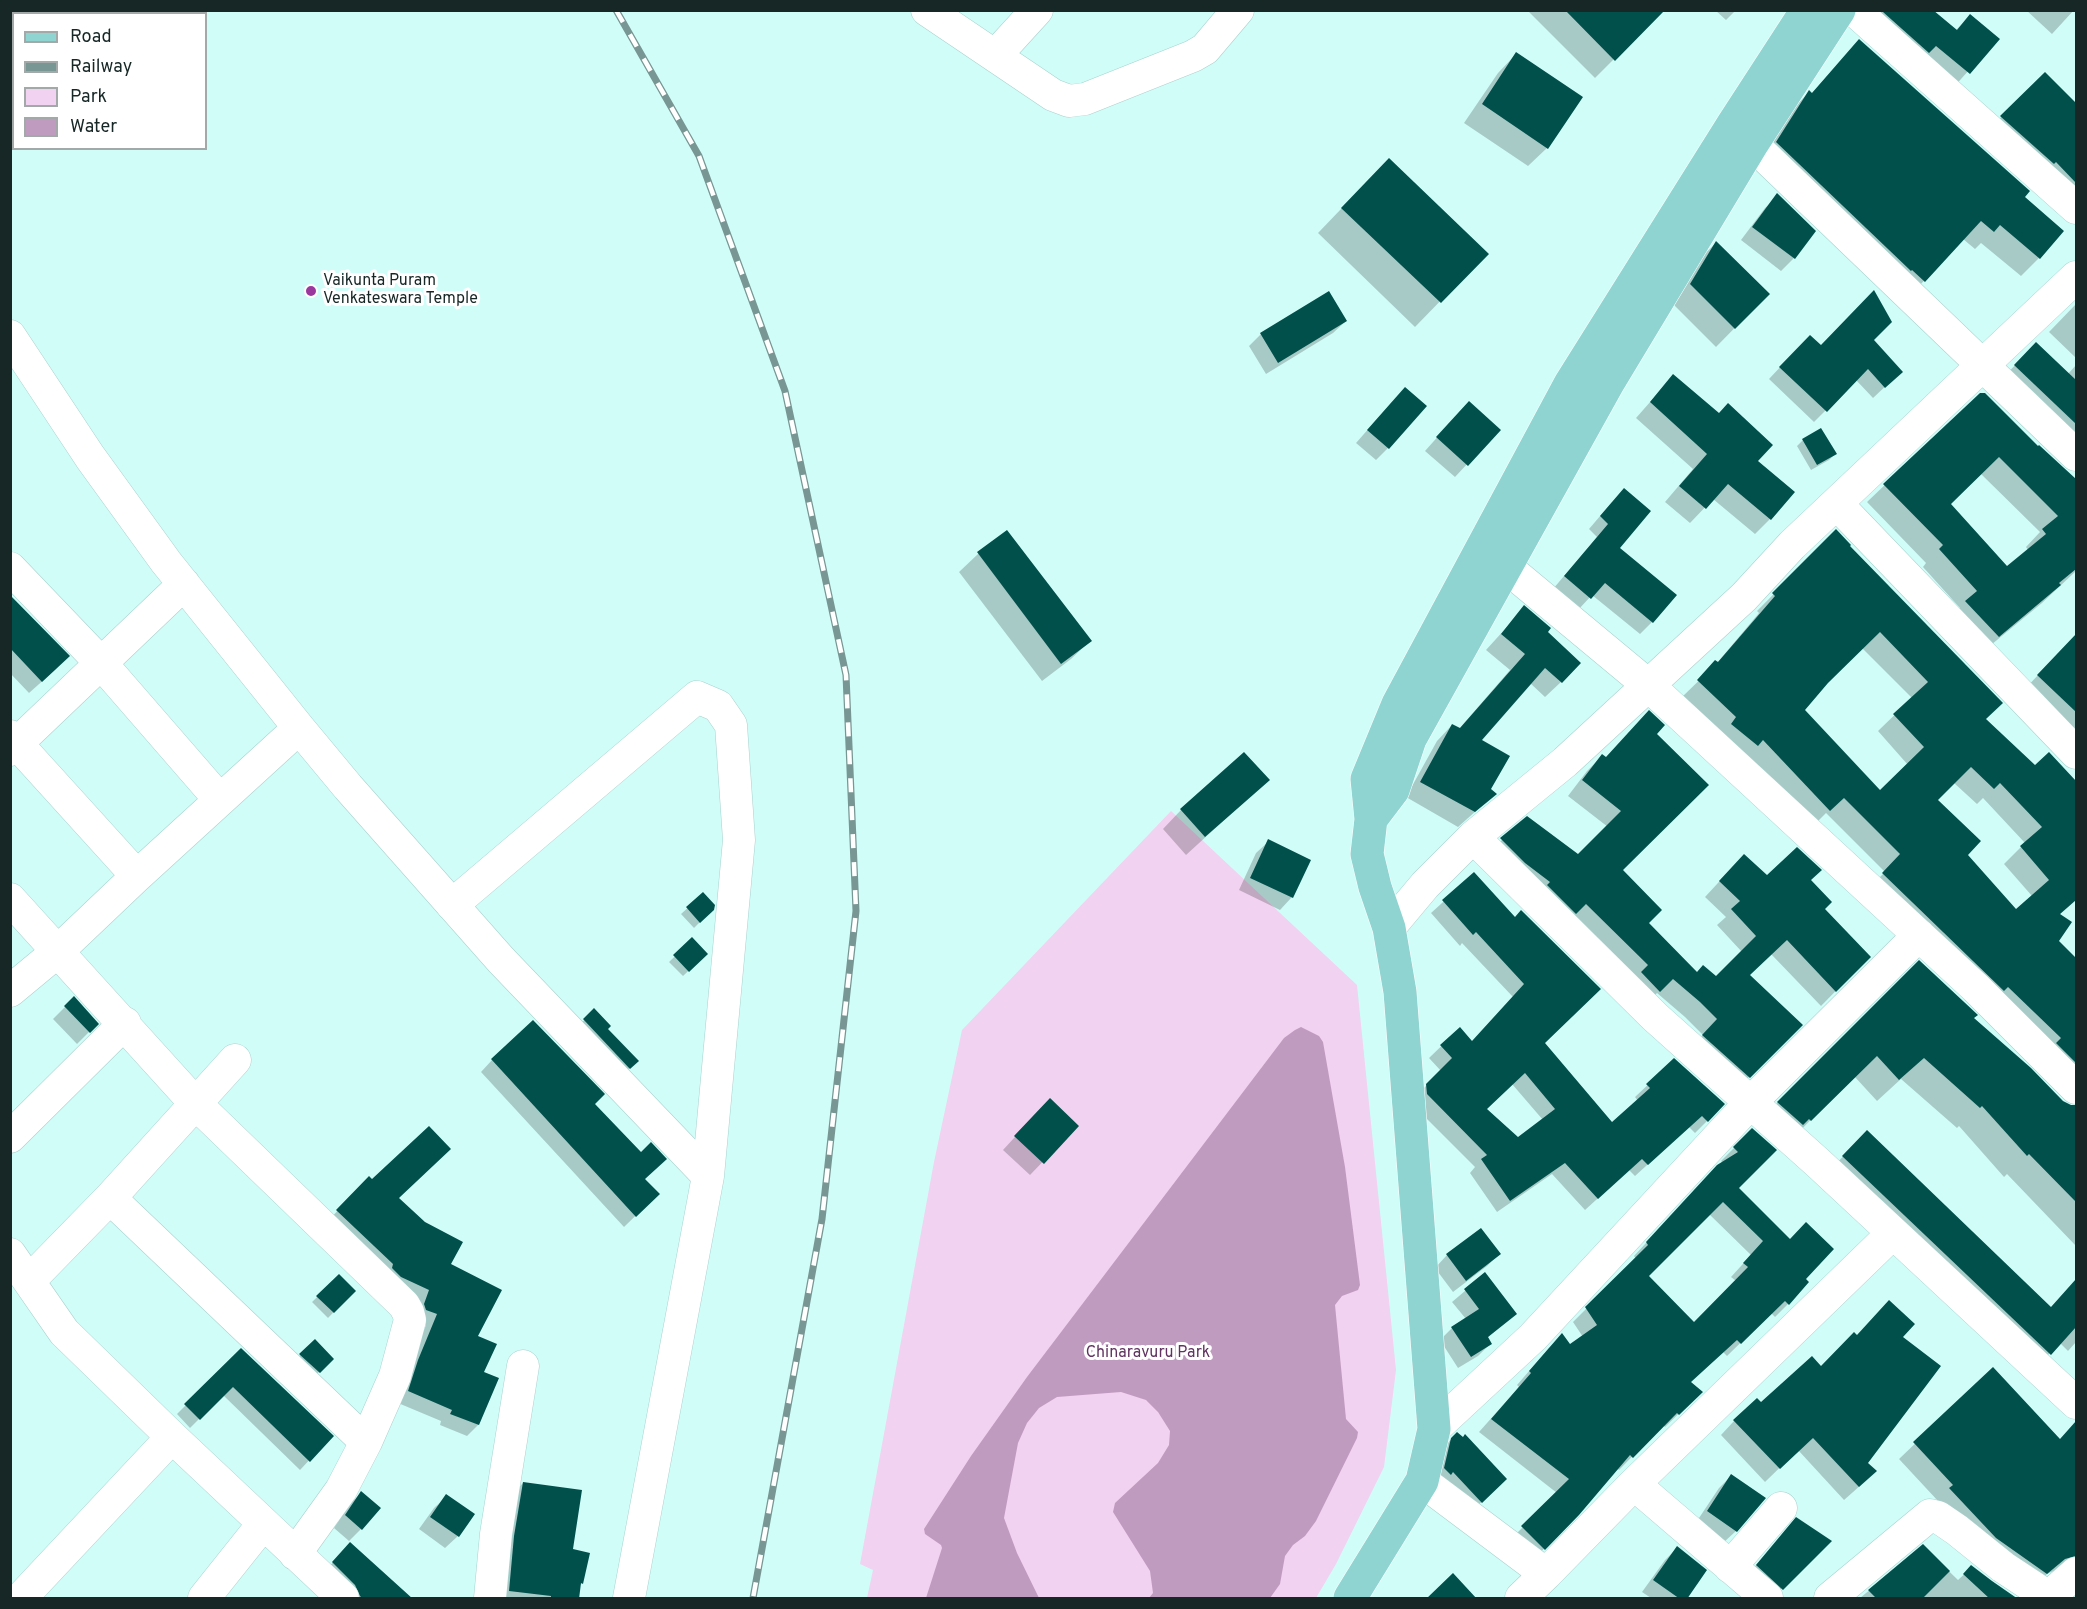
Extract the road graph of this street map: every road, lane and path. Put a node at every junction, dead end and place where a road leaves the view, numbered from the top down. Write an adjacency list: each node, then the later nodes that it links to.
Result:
1 (927, 10): 7 (street)
2 (1037, 10): 7 (street)
3 (1238, 10): 7 (street)
4 (1807, 10): 24 (main road)
5 (1839, 10): 8 (main road)
6 (1854, 10): 9 (street)
7 (995, 56)
8 (1752, 144): 12 (street); 15 (main road)
9 (2076, 208)
10 (2076, 277): 12 (street)
11 (10, 336): 17 (street)
12 (1983, 366): 13 (street); 14 (street)
13 (2076, 455)
14 (1837, 504): 19 (street); 22 (street)
15 (1506, 567): 19 (street); 24 (main road)
16 (10, 568): 18 (street)
17 (184, 584): 18 (street); 20 (street)
18 (101, 663): 21 (street); 23 (street)
19 (1648, 685): 25 (street); 30 (street)
20 (299, 728): 23 (street); 28 (street)
21 (13, 744): 26 (street)
22 (2076, 753)
23 (220, 800): 26 (street)
24 (1371, 819): 29 (main road)
25 (1473, 837): 29 (street); 36 (street)
26 (137, 876): 31 (street)
27 (10, 899): 31 (street)
28 (452, 905): 39 (street); 39 (street)
29 (1389, 928): 46 (main road)
30 (1919, 935): 35 (street); 36 (street)
31 (57, 952): 32 (street); 33 (street)
32 (10, 991)
33 (125, 1023): 37 (street); 38 (street)
34 (236, 1060): 37 (street)
35 (2076, 1088)
36 (1751, 1102): 41 (street); 46 (street)
37 (195, 1103): 40 (street); 48 (street)
38 (10, 1137)
39 (708, 1176): 63 (street)
40 (110, 1198): 43 (street); 48 (street)
41 (1893, 1233): 45 (street); 50 (street)
42 (10, 1254): 43 (street)
43 (30, 1281): 47 (street)
44 (523, 1366): 62 (street)
45 (2076, 1403)
46 (1434, 1430): 49 (main road)
47 (172, 1437): 52 (street); 60 (street)
48 (366, 1442): 53 (street)
49 (1422, 1481): 57 (street); 64 (main road)
50 (1634, 1484): 55 (street); 57 (street)
51 (1781, 1508): 55 (street)
52 (263, 1524): 53 (street); 61 (street)
53 (295, 1554): 58 (street)
54 (2015, 1558): 59 (street)
55 (1730, 1567): 66 (street)
56 (2076, 1573): 59 (street)
57 (1546, 1574): 65 (street)
58 (329, 1594)
59 (2052, 1597): 67 (street)
60 (21, 1599)
61 (204, 1599)
62 (490, 1599)
63 (629, 1599)
64 (1350, 1599)
65 (1521, 1599)
66 (1767, 1599)
67 (1830, 1599)

